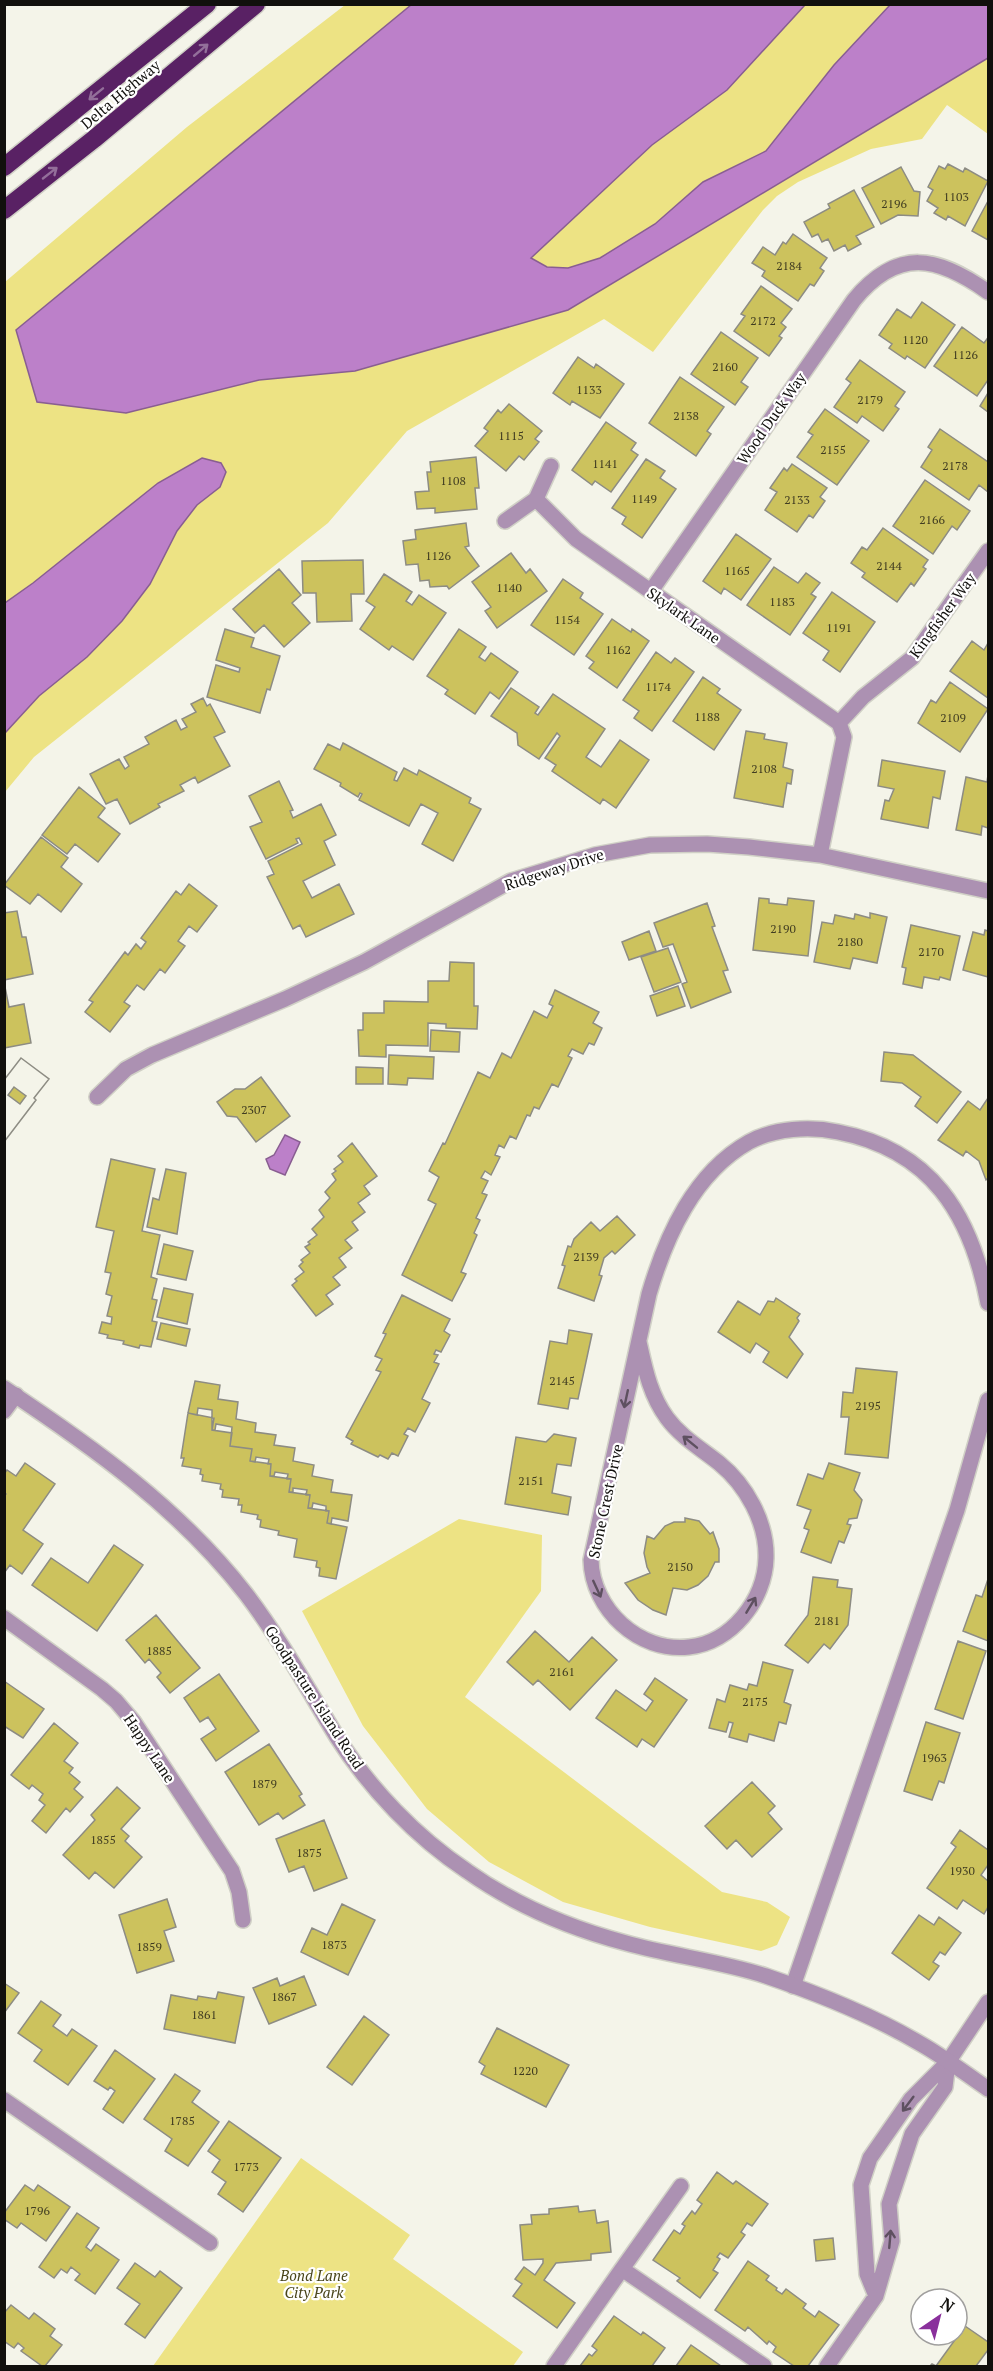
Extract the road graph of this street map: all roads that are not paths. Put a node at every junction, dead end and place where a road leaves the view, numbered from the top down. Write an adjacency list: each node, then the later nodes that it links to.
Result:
1 (207, 4): 3 (highway, Delta Highway, one-way to 3)
2 (256, 4): 4 (highway, Delta Highway, one-way to 2)
3 (4, 167)
4 (4, 210)
5 (988, 292): 10 (street, Wood Duck Way)
6 (551, 466): 7 (street)
7 (536, 499): 8 (street); 10 (street, Skylark Lane)
8 (505, 521)
9 (988, 551): 11 (street, Kingfisher Way)
10 (651, 591): 11 (street, Skylark Lane)
11 (839, 723): 12 (street)
12 (820, 855): 13 (street, Ridgeway Drive); 14 (street, Ridgeway Drive)
13 (988, 891)
14 (97, 1097)
15 (988, 1303): 16 (street, Stone Crest Drive)
16 (639, 1342): 16 (street, Stone Crest Drive, one-way to 16)
17 (10, 1392): 19 (street); 22 (street, Goodpasture Island Road)
18 (988, 1400): 22 (street)
19 (4, 1411)
20 (4, 1618): 21 (street, Happy Lane)
21 (243, 1920)
22 (793, 1986): 24 (street, Goodpasture Island Road)
23 (988, 2002): 24 (street)
24 (948, 2062): 25 (street, Goodpasture Island Road); 30 (street, one-way to 24); 30 (street, one-way to 30)
25 (988, 2089)
26 (4, 2100): 28 (street)
27 (681, 2186): 29 (street)
28 (210, 2243)
29 (622, 2269): 31 (street); 32 (street)
30 (876, 2296): 33 (street)
31 (554, 2367)
32 (764, 2367)
33 (828, 2367)

